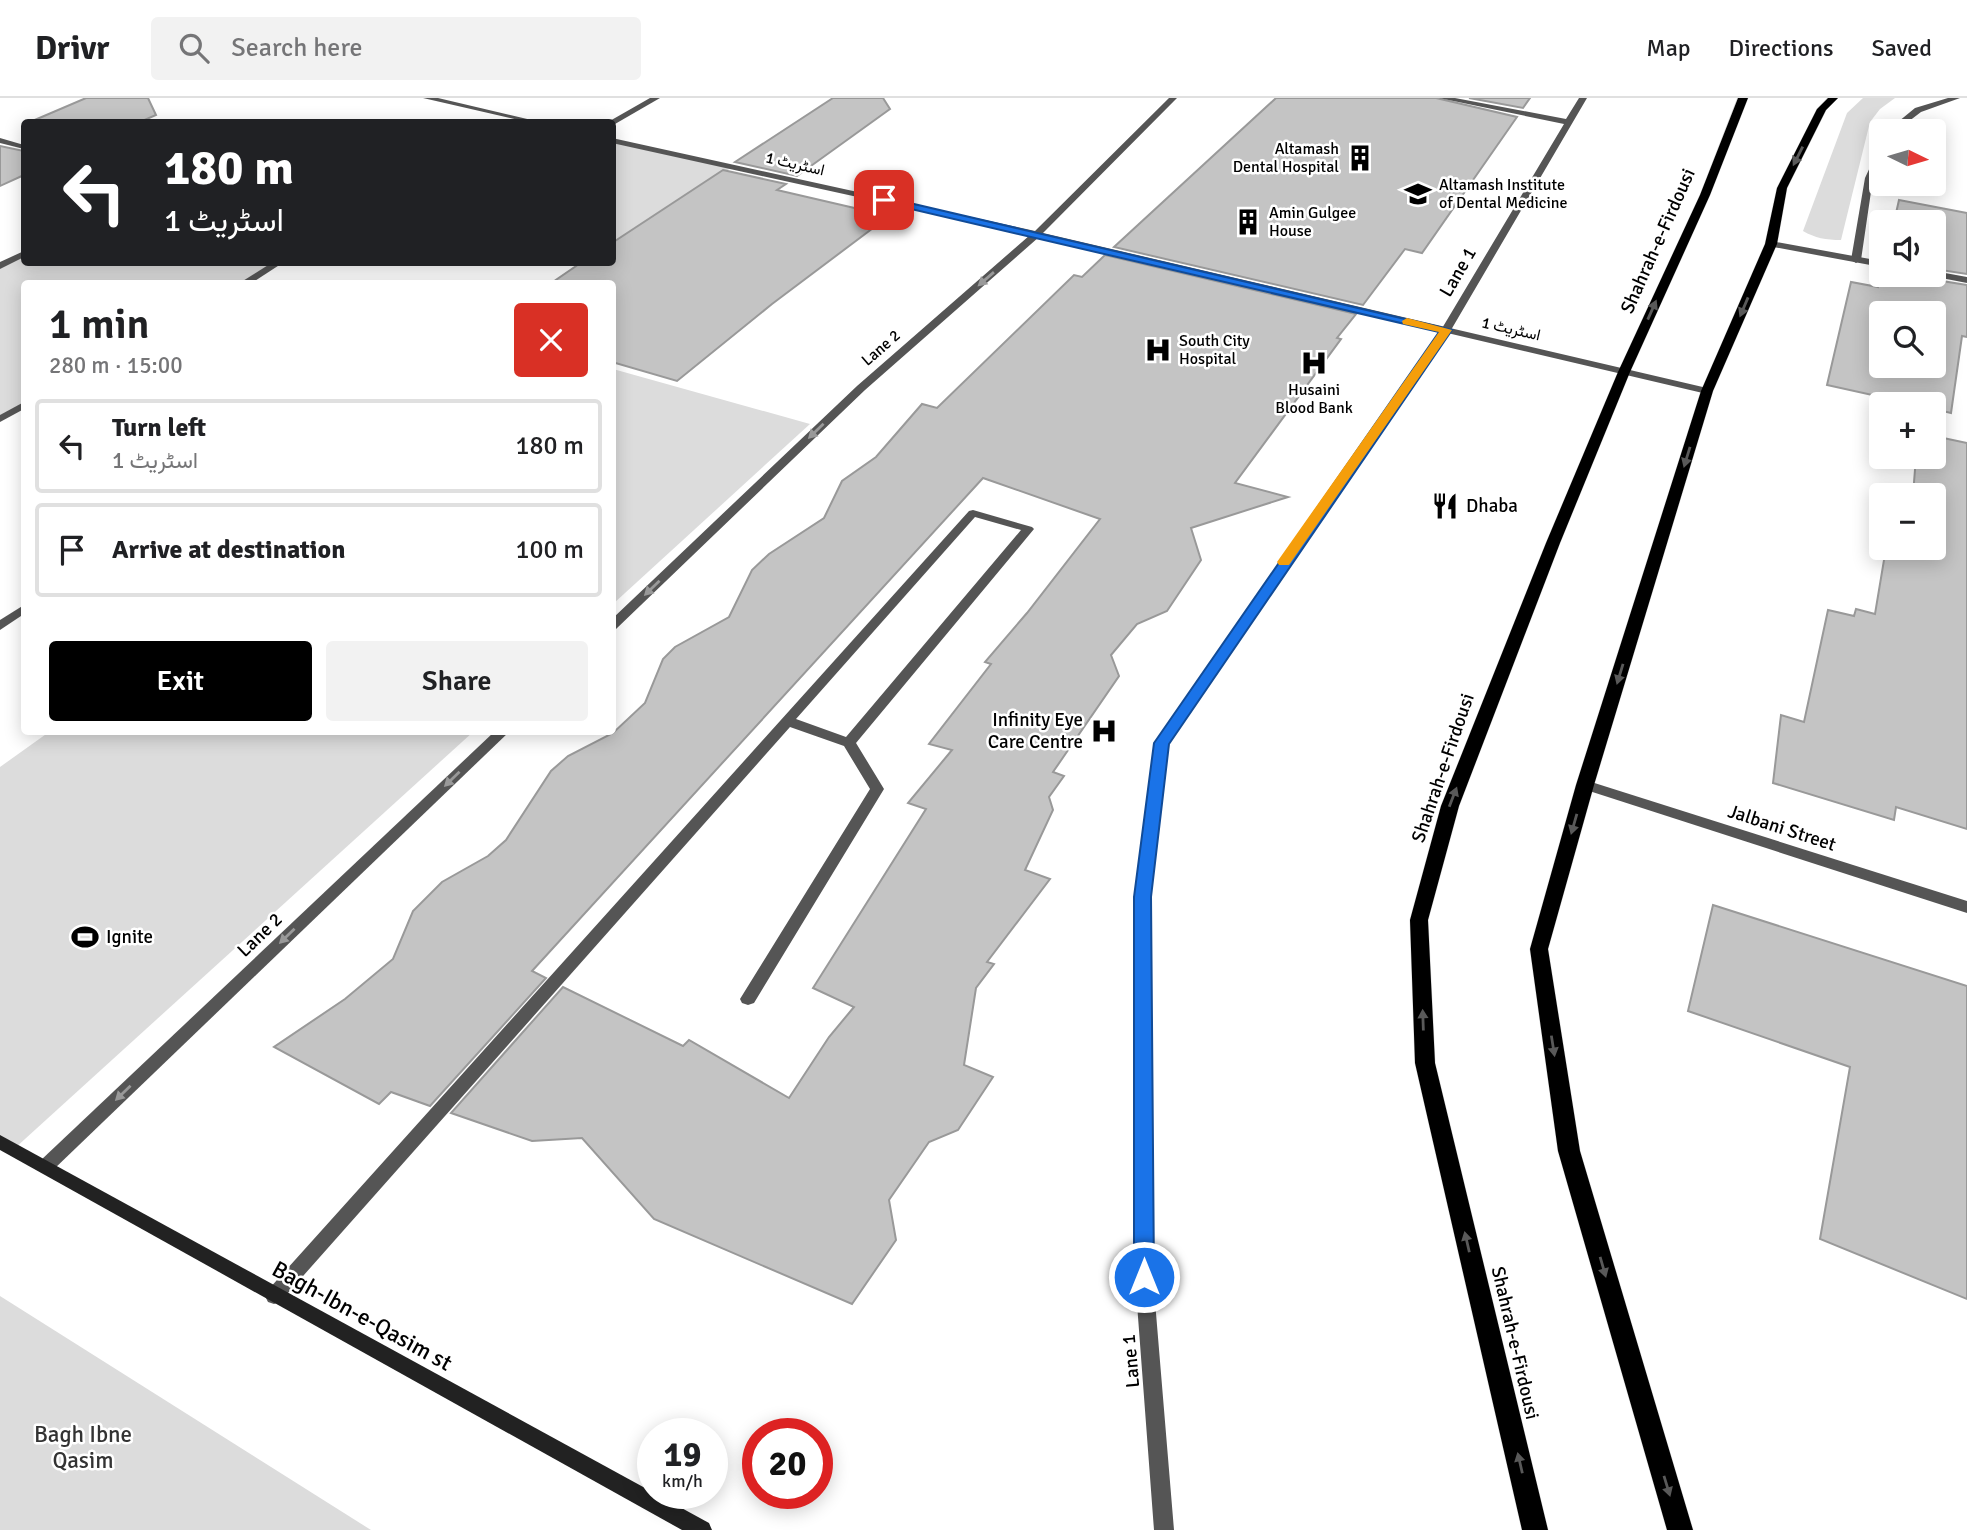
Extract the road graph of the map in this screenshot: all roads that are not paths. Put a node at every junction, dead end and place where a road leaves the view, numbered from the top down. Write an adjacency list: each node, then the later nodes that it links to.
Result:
1 (427, 98): 9 (street)
2 (656, 98): 11 (street)
3 (1173, 98): 17 (street, Lane 2)
4 (1443, 98): 12 (street)
5 (1583, 98): 12 (street, Lane 1)
6 (1743, 98): 28 (main road, Shahrah-e-Firdousi, one-way to 6)
7 (1833, 98): 18 (main road, one-way to 18)
8 (1956, 98): 10 (street)
9 (522, 119)
10 (1906, 119)
11 (616, 120)
12 (1568, 122): 27 (street, Lane 1)
13 (0, 140): 15 (street)
14 (616, 141): 17 (street, اسٹریٹ 1)
15 (21, 146)
16 (1869, 177): 20 (street)
17 (1037, 234): 27 (street, اسٹریٹ 1); 33 (street, Lane 2, one-way to 33)
18 (1771, 244): 20 (street); 29 (main road, one-way to 29)
19 (21, 256): 22 (street)
20 (1856, 260): 21 (street)
21 (1869, 262)
22 (0, 266)
23 (272, 266): 25 (street)
24 (1946, 276): 26 (street)
25 (249, 280)
26 (1967, 280)
27 (1446, 330): 28 (street, اسٹریٹ 1); 45 (street, Lane 1)
28 (1624, 372): 29 (street, اسٹریٹ 1); 46 (main road, Shahrah-e-Firdousi, one-way to 28)
29 (1707, 391): 38 (main road, one-way to 38)
30 (21, 407): 31 (street)
31 (0, 419)
32 (21, 611): 34 (street)
33 (616, 622)
34 (0, 626)
35 (788, 721): 37 (street); 37 (street); 43 (street)
36 (499, 735): 42 (street, Lane 2, one-way to 42)
37 (849, 743): 40 (street)
38 (1585, 785): 39 (street, Jalbani Street); 47 (main road, one-way to 47)
39 (1967, 907)
40 (748, 999)
41 (0, 1142): 42 (street, Bagh-Ibn-e-Qasim st)
42 (46, 1166): 43 (street, Bagh-Ibn-e-Qasim st)
43 (274, 1296): 44 (street, Bagh-Ibn-e-Qasim st)
44 (702, 1530)
45 (1164, 1530)
46 (1535, 1530)
47 (1681, 1530)

